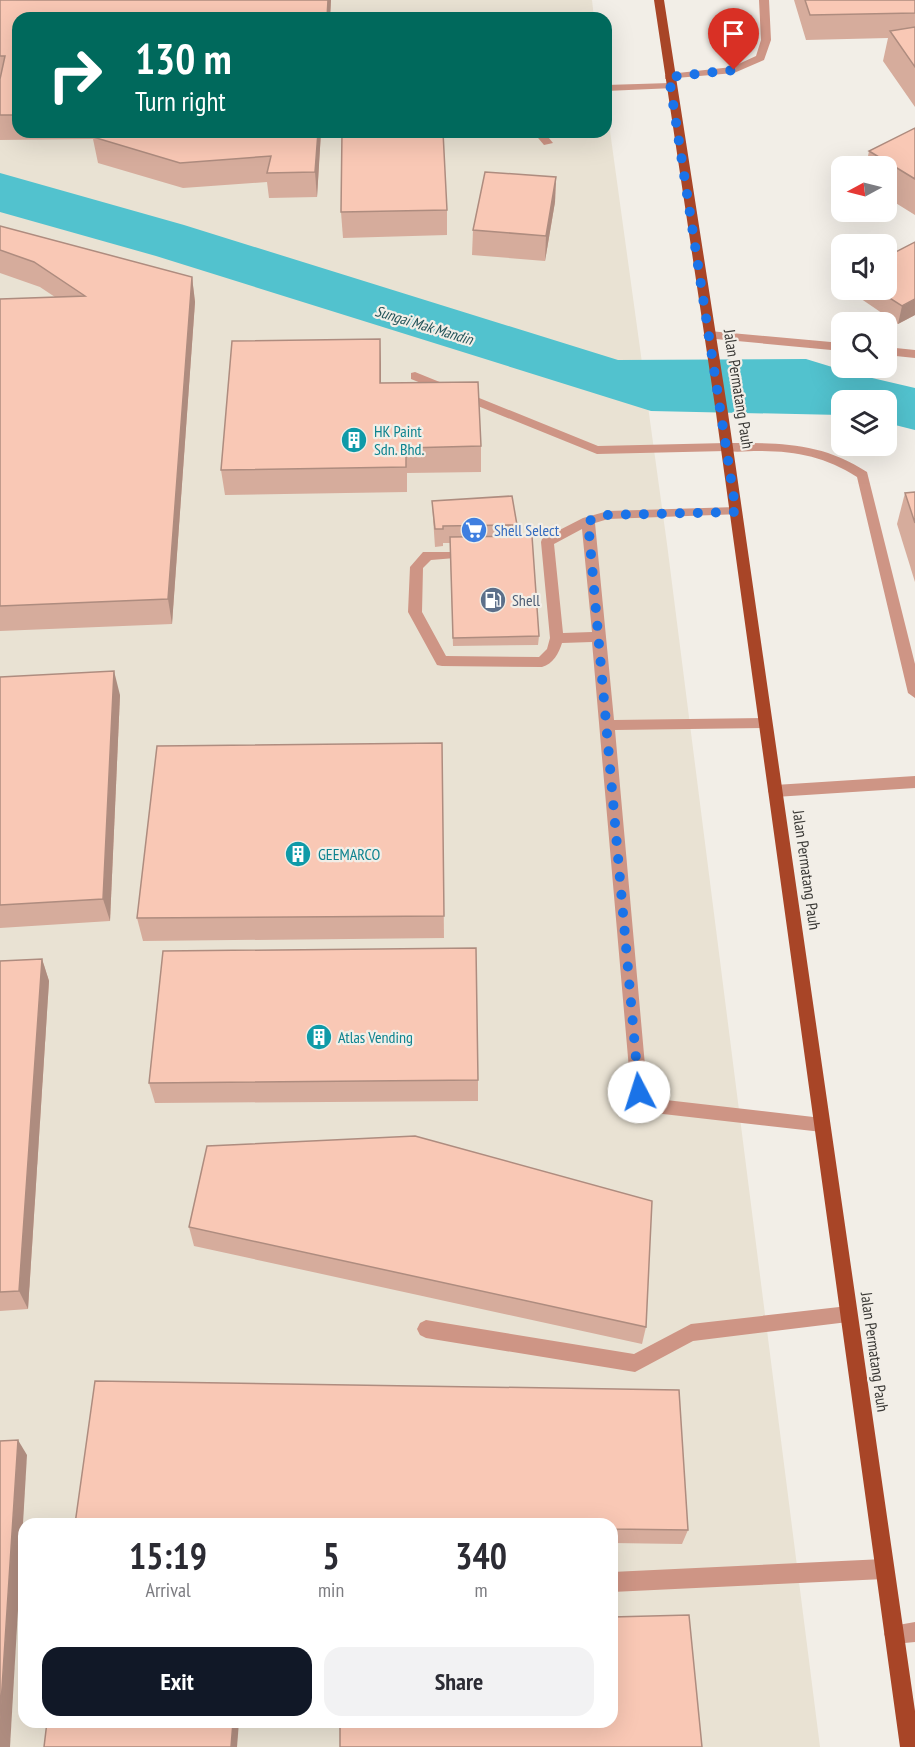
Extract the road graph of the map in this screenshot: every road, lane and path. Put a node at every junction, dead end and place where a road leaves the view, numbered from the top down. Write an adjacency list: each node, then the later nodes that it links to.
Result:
1 (659, 0): 3 (main road, Jalan Permatang Pauh)
2 (764, 0): 3 (street)
3 (669, 81): 4 (street); 7 (main road, Jalan Permatang Pauh)
4 (612, 87)
5 (543, 138): 6 (street)
6 (548, 143)
7 (710, 340): 8 (street); 12 (main road, Jalan Permatang Pauh)
8 (831, 346)
9 (897, 352): 10 (street)
10 (915, 354)
11 (415, 376): 12 (street)
12 (726, 447): 13 (main road, Jalan Permatang Pauh); 20 (street)
13 (736, 512): 14 (street); 21 (main road, Jalan Permatang Pauh)
14 (588, 521): 15 (street); 18 (street)
15 (547, 542): 16 (street); 19 (street)
16 (532, 552)
17 (450, 555): 19 (street)
18 (599, 637): 19 (street); 22 (street)
19 (557, 638)
20 (915, 693)
21 (765, 723): 22 (street); 24 (main road, Jalan Permatang Pauh)
22 (608, 725): 25 (street)
23 (915, 782): 24 (street)
24 (775, 791): 25 (main road, Jalan Permatang Pauh)
25 (822, 1125): 26 (main road, Jalan Permatang Pauh)
26 (848, 1314): 27 (street); 28 (main road, Jalan Permatang Pauh)
27 (426, 1329)
28 (885, 1569): 29 (street); 31 (main road, Jalan Permatang Pauh)
29 (618, 1582)
30 (915, 1632): 31 (street)
31 (894, 1634): 32 (main road, Jalan Permatang Pauh)
32 (910, 1747)

